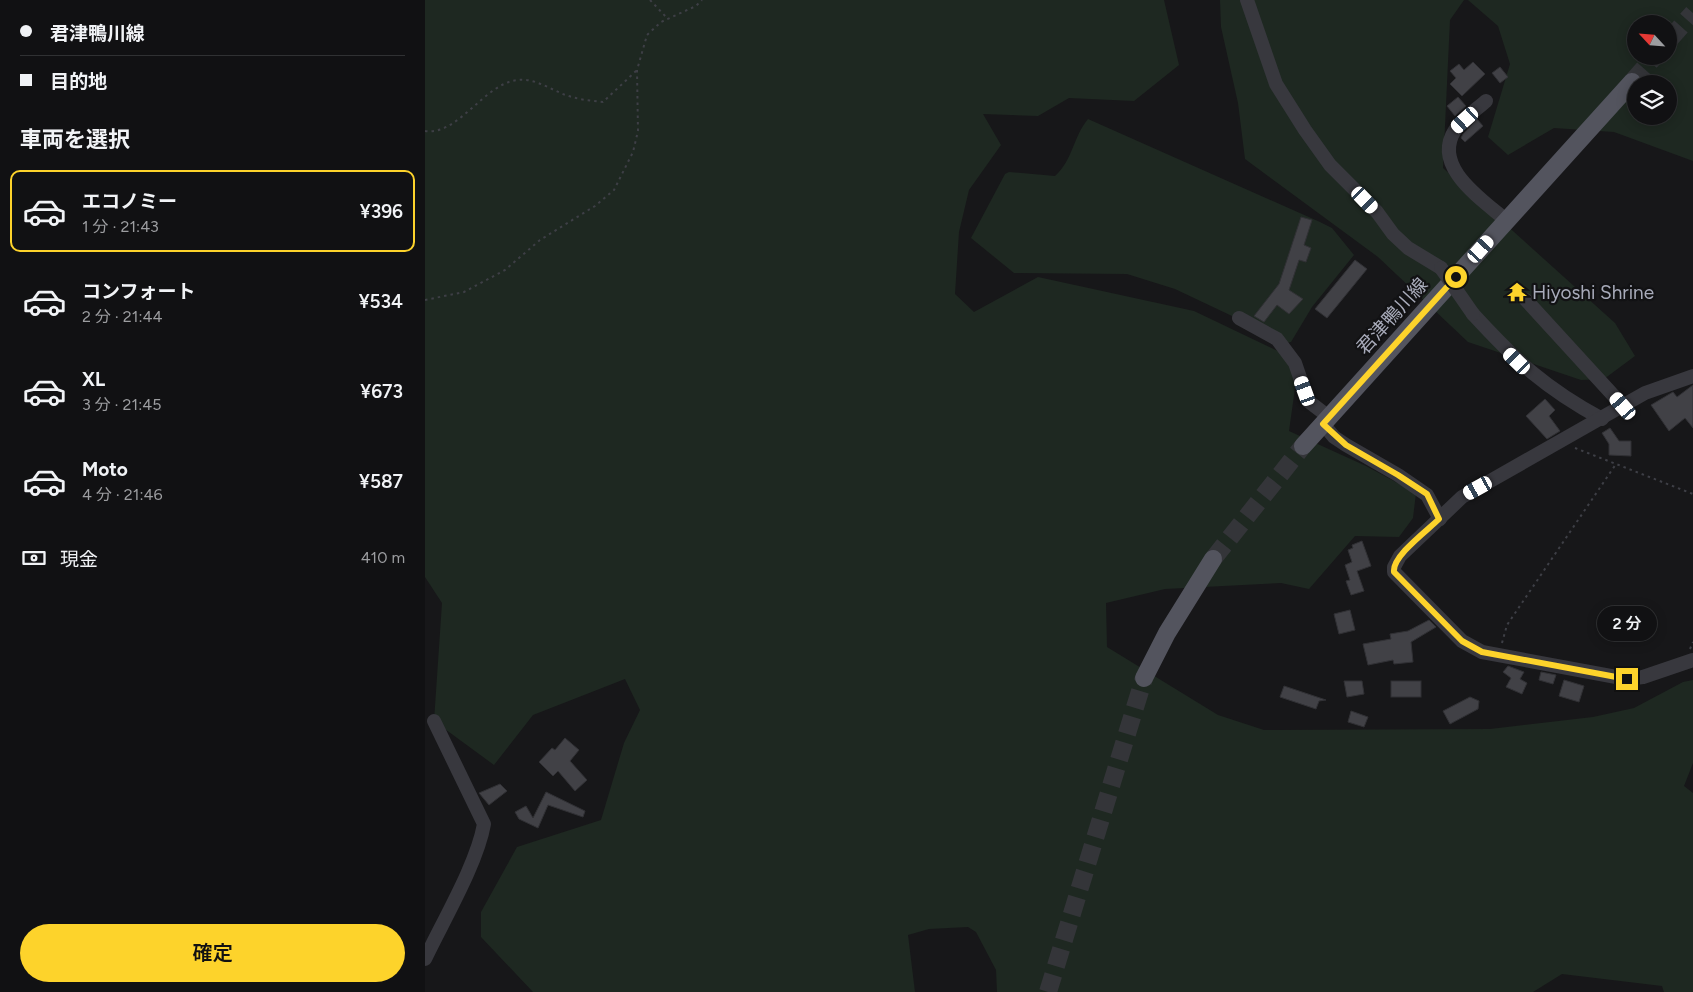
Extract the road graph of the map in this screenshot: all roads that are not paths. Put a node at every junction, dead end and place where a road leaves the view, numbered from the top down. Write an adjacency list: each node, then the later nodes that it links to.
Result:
1 (1247, 0): 9 (street, bridge)
2 (1627, 89): 4 (main road, 君津鴨川線)
3 (1486, 101): 4 (street)
4 (1507, 221): 10 (main road, 君津鴨川線)
5 (1527, 300): 8 (street)
6 (1239, 318): 10 (street)
7 (1693, 376): 8 (street)
8 (1623, 406): 9 (street)
9 (1602, 419): 12 (street)
10 (1326, 420): 11 (main road, 君津鴨川線); 12 (street)
11 (1303, 446)
12 (1439, 519): 14 (street)
13 (1213, 560): 15 (main road)
14 (1693, 660)
15 (1144, 678)
16 (434, 721): 17 (street)
17 (425, 959)

